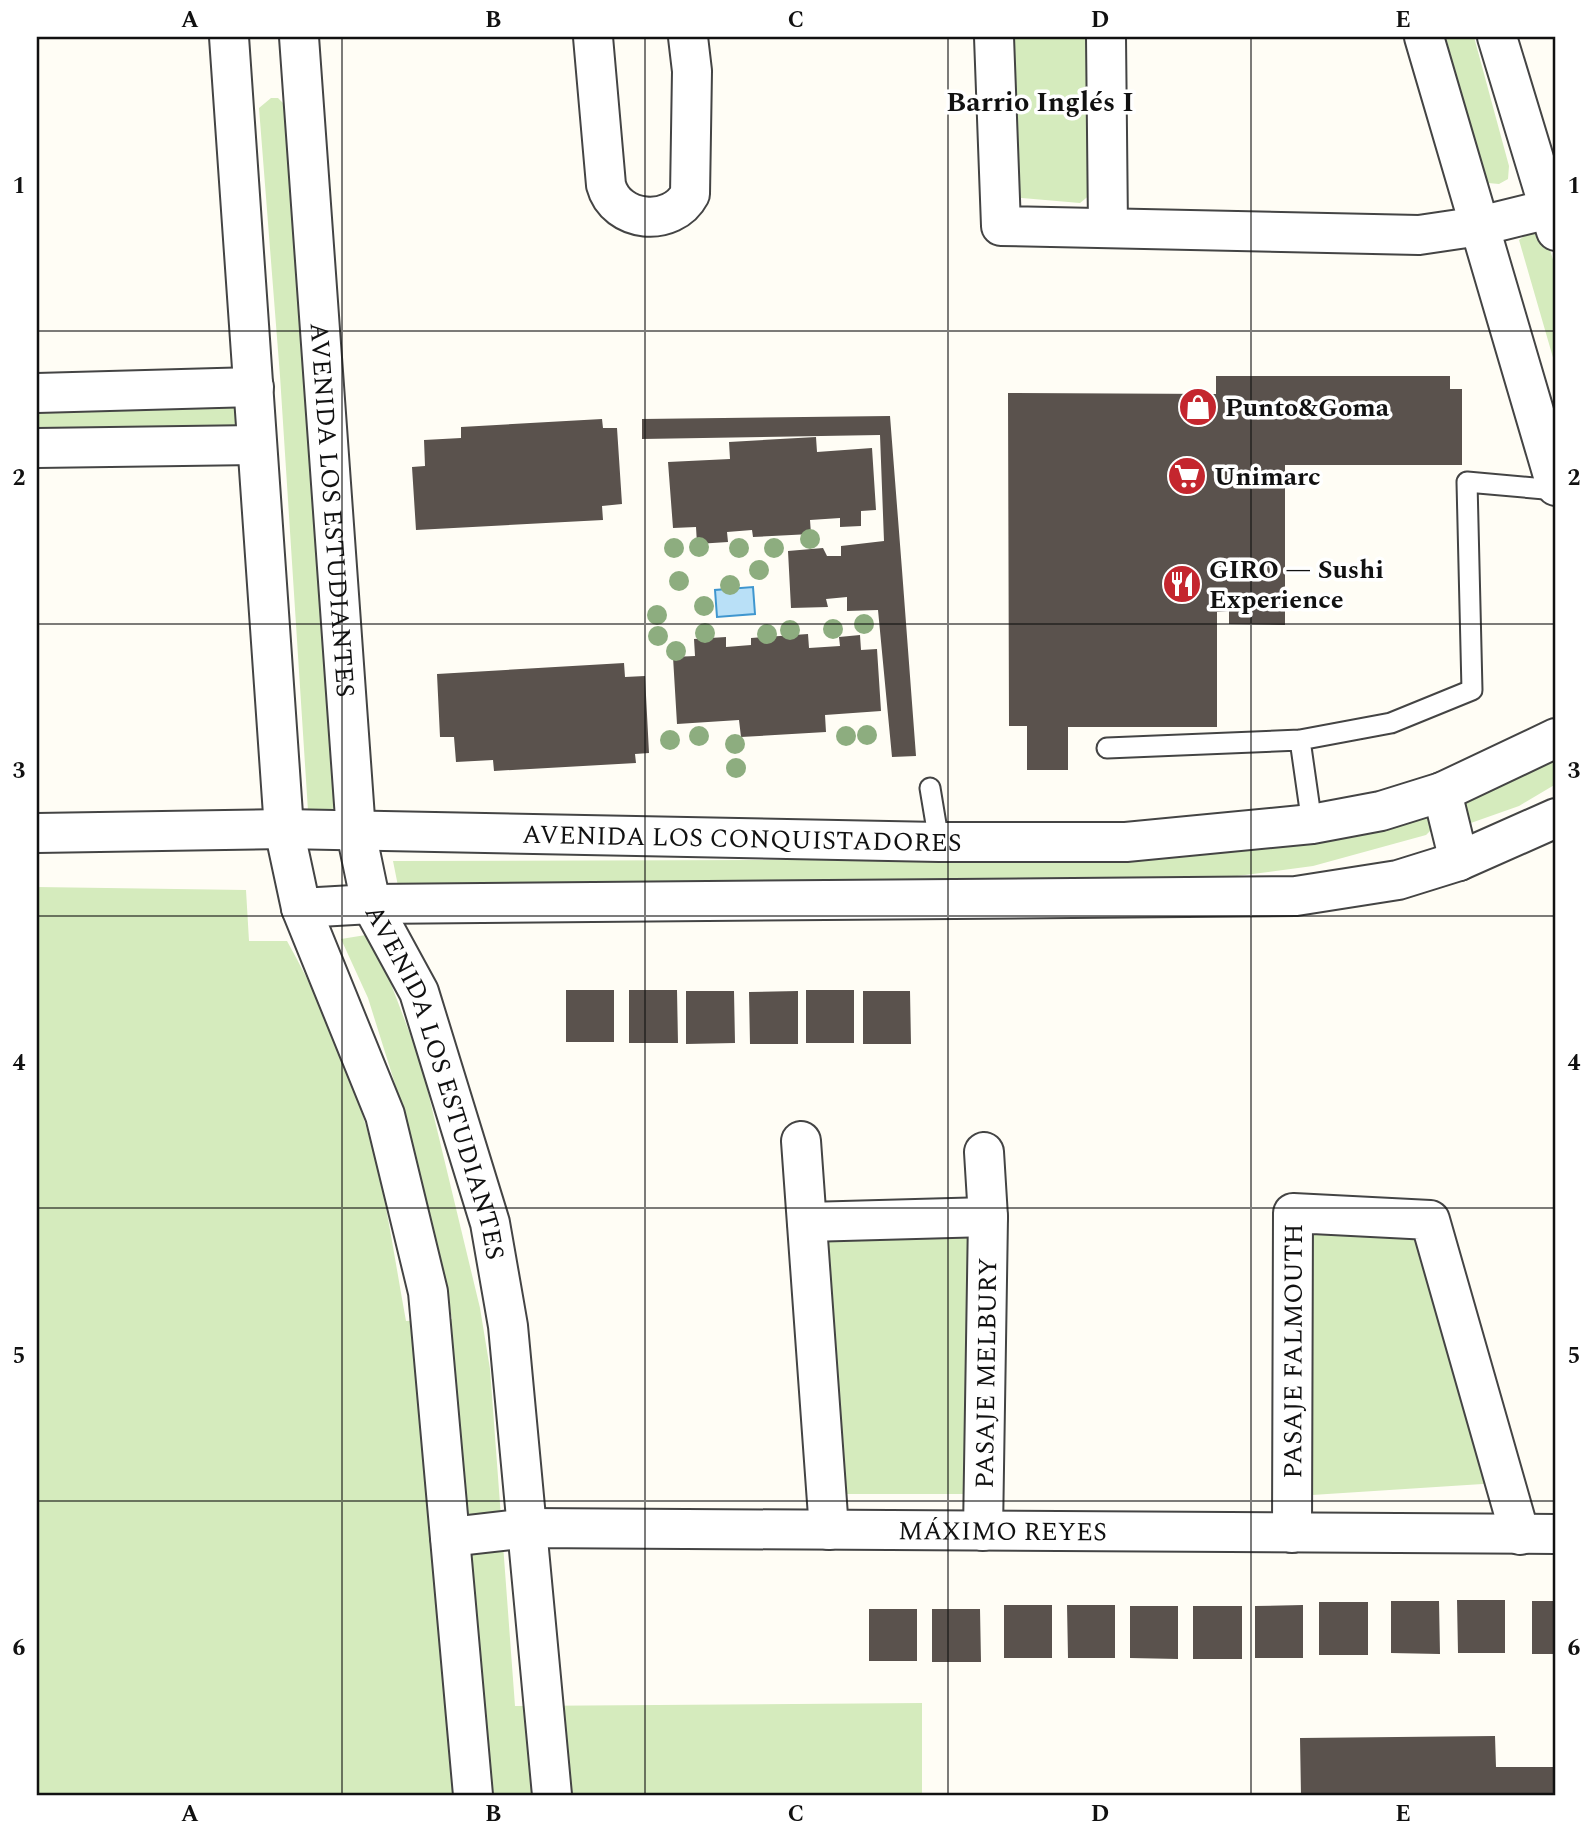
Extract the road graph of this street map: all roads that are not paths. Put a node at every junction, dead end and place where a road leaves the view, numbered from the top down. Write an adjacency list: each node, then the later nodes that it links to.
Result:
1 (229, 37): 12 (street)
2 (299, 37): 25 (street, AVENIDA LOS ESTUDIANTES)
3 (593, 37): 4 (street)
4 (688, 37)
5 (995, 37): 11 (street)
6 (1105, 37): 11 (street)
7 (1424, 37): 10 (street)
8 (1497, 37): 9 (street)
9 (1553, 220): 10 (street)
10 (1479, 226): 11 (street); 16 (street)
11 (1108, 227)
12 (254, 387): 13 (street); 14 (street)
13 (37, 393)
14 (257, 445): 15 (street); 24 (street)
15 (37, 448)
16 (1556, 488): 18 (lane)
17 (1556, 738): 21 (street, AVENIDA LOS CONQUISTADORES)
18 (1300, 740): 19 (lane); 23 (lane)
19 (1107, 748)
20 (930, 788): 27 (lane)
21 (1442, 792): 23 (street, AVENIDA LOS CONQUISTADORES); 28 (street)
22 (1556, 818): 28 (street)
23 (1312, 824): 27 (street, AVENIDA LOS CONQUISTADORES)
24 (284, 829): 25 (street, AVENIDA LOS CONQUISTADORES); 26 (street, AVENIDA LOS CONQUISTADORES); 30 (street)
25 (356, 832): 27 (street, AVENIDA LOS CONQUISTADORES); 29 (street, AVENIDA LOS ESTUDIANTES)
26 (37, 833)
27 (939, 842)
28 (1459, 861): 29 (street)
29 (371, 904): 30 (street); 35 (street, AVENIDA LOS ESTUDIANTES)
30 (301, 908): 40 (street)
31 (801, 1142): 34 (street)
32 (984, 1152): 33 (street, PASAJE MELBURY)
33 (988, 1217): 34 (street); 37 (street, PASAJE MELBURY)
34 (807, 1222): 36 (street)
35 (528, 1528): 36 (street, MÁXIMO REYES); 40 (street, MÁXIMO REYES); 42 (street, AVENIDA LOS ESTUDIANTES)
36 (829, 1530): 37 (street, MÁXIMO REYES)
37 (984, 1531): 38 (street, MÁXIMO REYES)
38 (1292, 1533): 39 (street, MÁXIMO REYES); 39 (street, PASAJE FALMOUTH)
39 (1538, 1535)
40 (450, 1537): 41 (street)
41 (472, 1795)
42 (552, 1795)

